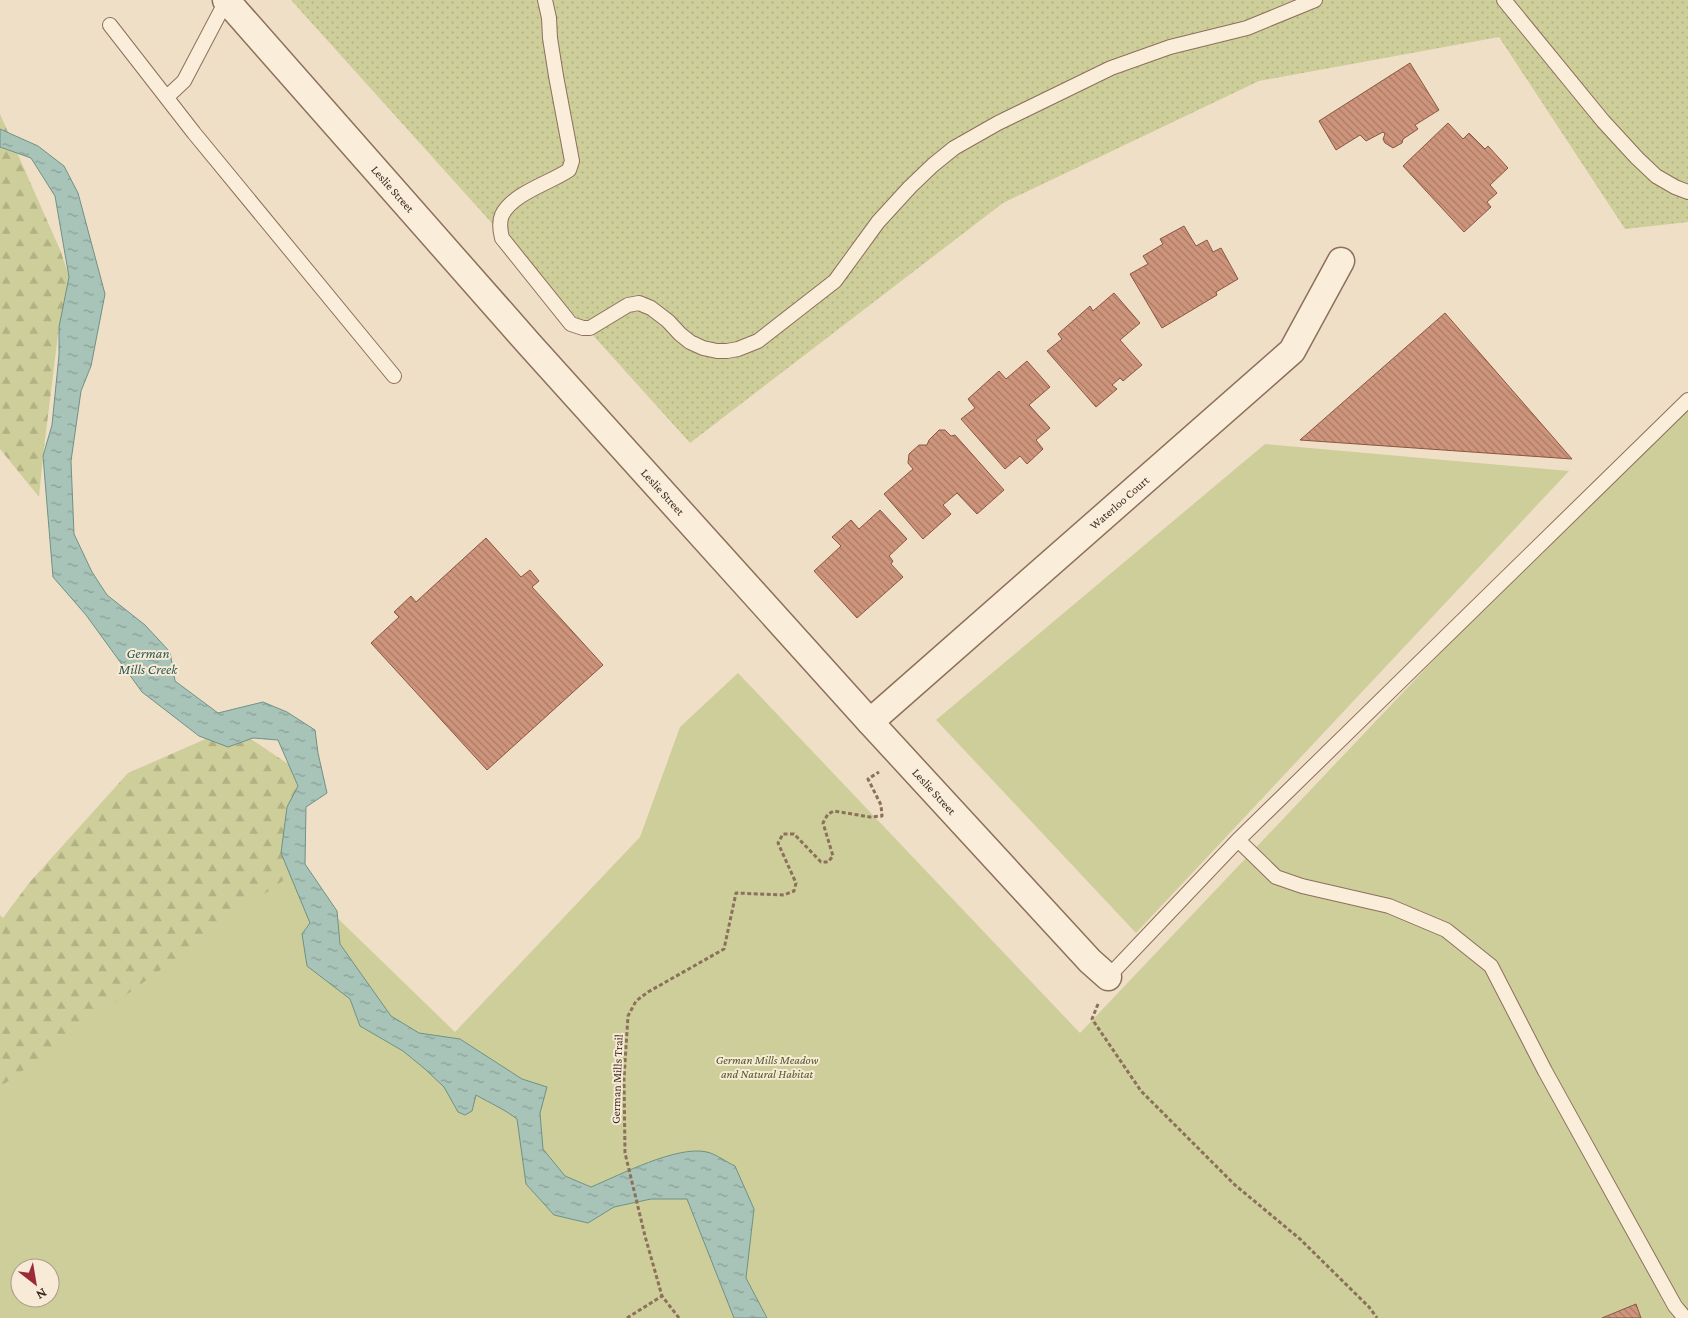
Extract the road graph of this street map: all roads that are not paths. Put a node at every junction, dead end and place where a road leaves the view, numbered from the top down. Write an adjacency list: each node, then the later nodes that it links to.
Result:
1 (226, 0): 6 (lane); 11 (street, Leslie Street)
2 (545, 0): 3 (lane)
3 (1314, 0)
4 (1504, 0): 7 (lane)
5 (110, 25): 6 (lane)
6 (166, 97): 9 (lane)
7 (1688, 192)
8 (1341, 261): 11 (street, Waterloo Court)
9 (394, 376)
10 (1688, 400): 12 (lane)
11 (870, 722): 13 (street, Leslie Street)
12 (1238, 840): 13 (lane); 14 (lane)
13 (1108, 977)
14 (1685, 1318)

